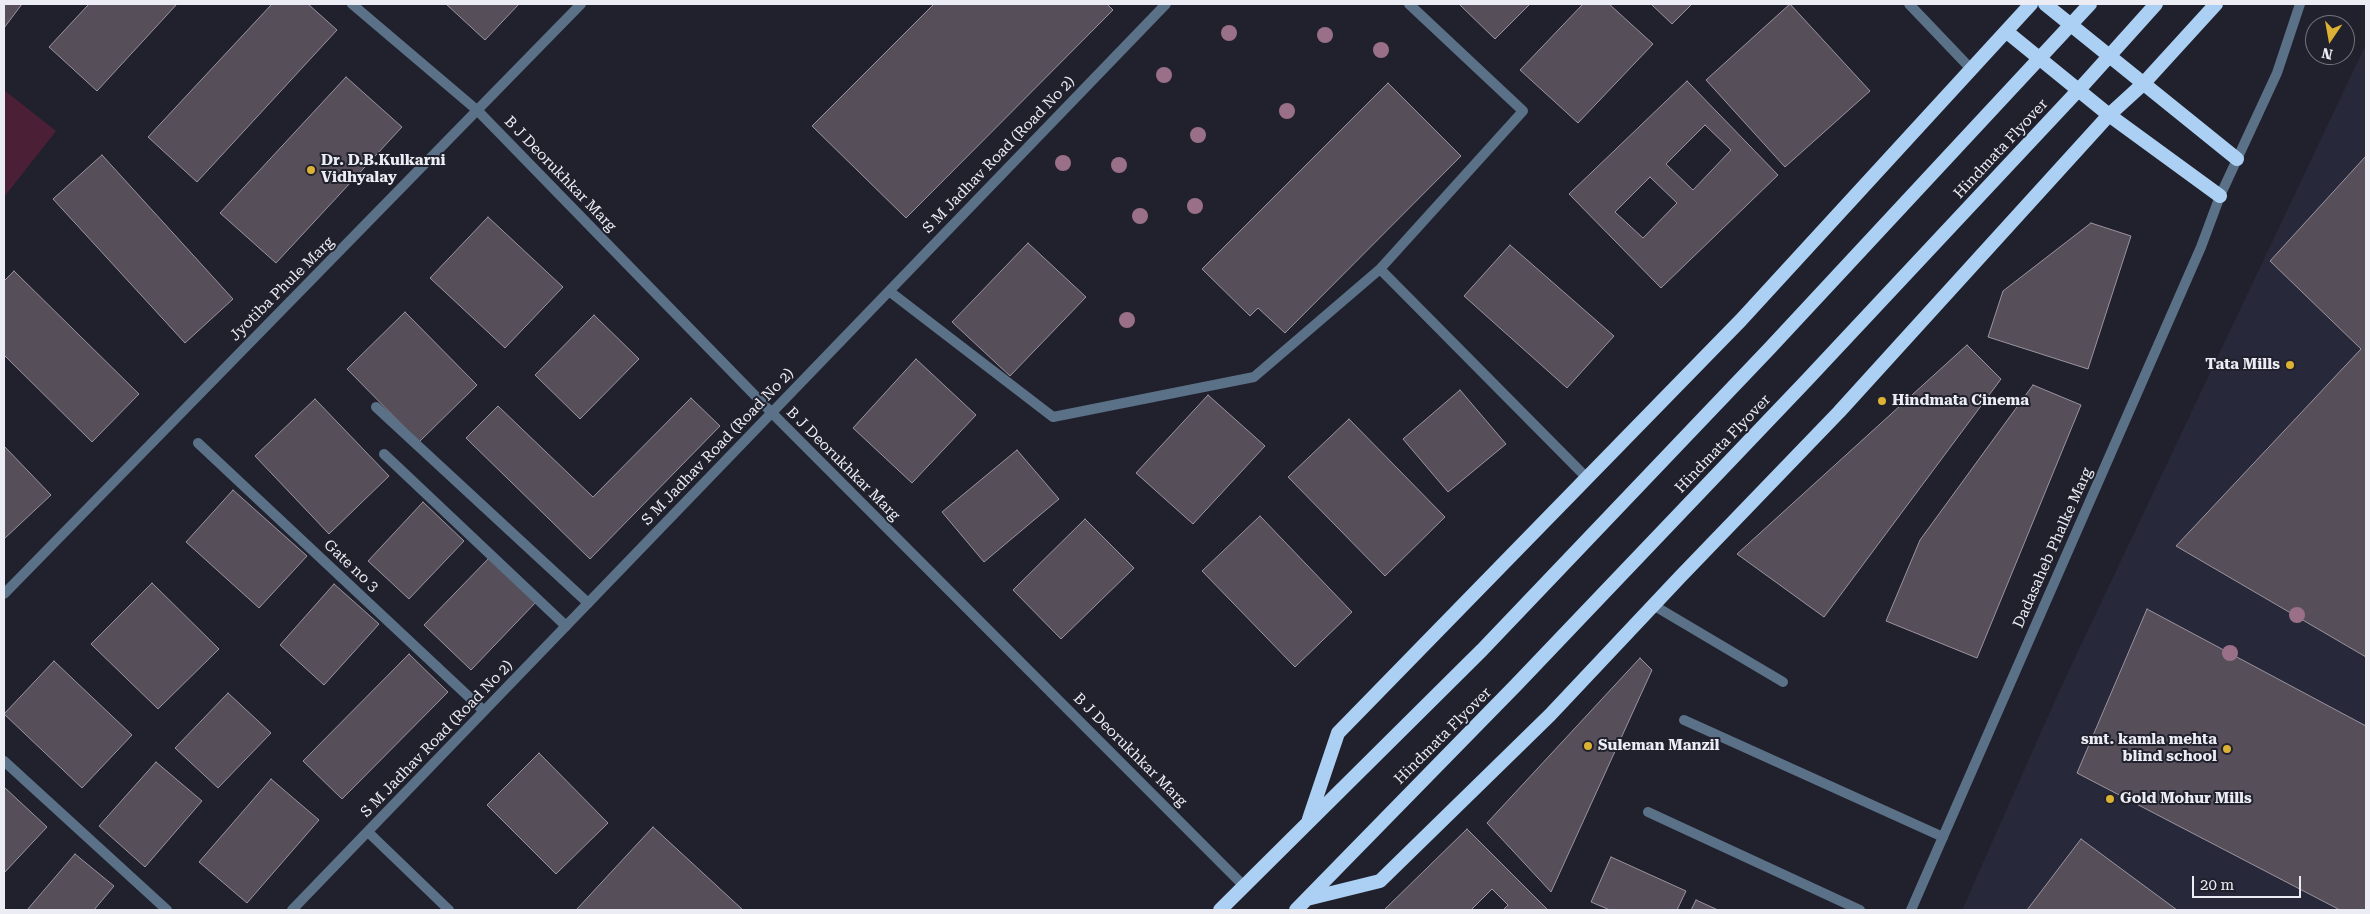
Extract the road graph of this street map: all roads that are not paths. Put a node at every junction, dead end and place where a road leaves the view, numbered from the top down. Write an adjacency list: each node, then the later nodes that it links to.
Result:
1 (352, 4): 15 (street, B J Deorukhkar Marg)
2 (581, 4): 15 (street, Jyotiba Phule Marg)
3 (1166, 4): 20 (street, S M Jadhav Road (Road No 2))
4 (1409, 4): 19 (street)
5 (1909, 4): 13 (street)
6 (2031, 4): 12 (highway)
7 (2045, 4): 14 (highway)
8 (2090, 4): 35 (highway)
9 (2156, 4): 39 (highway, Hindmata Flyover)
10 (2216, 4): 14 (highway)
11 (2300, 4): 17 (street, Dadasaheb Phalke Marg)
12 (2007, 32): 13 (highway); 16 (highway)
13 (1972, 70): 25 (highway)
14 (2143, 84): 16 (highway); 17 (highway)
15 (478, 111): 22 (street, B J Deorukhkar Marg); 26 (street, Jyotiba Phule Marg)
16 (2109, 115): 18 (highway); 28 (highway)
17 (2237, 160): 18 (street, Dadasaheb Phalke Marg)
18 (2220, 196): 37 (street, Dadasaheb Phalke Marg)
19 (1380, 268): 20 (street); 25 (street)
20 (889, 291): 22 (street, S M Jadhav Road (Road No 2))
21 (376, 407): 27 (street)
22 (772, 413): 27 (street, S M Jadhav Road (Road No 2)); 38 (street, B J Deorukhkar Marg)
23 (198, 443): 31 (street, Gate no 3)
24 (384, 454): 29 (street)
25 (1587, 478): 35 (highway)
26 (4, 594)
27 (588, 603): 29 (street, S M Jadhav Road (Road No 2))
28 (1653, 605): 30 (street); 39 (highway)
29 (566, 626): 31 (street, S M Jadhav Road (Road No 2))
30 (1783, 682)
31 (484, 711): 36 (street, S M Jadhav Road (Road No 2))
32 (1684, 720): 37 (street)
33 (4, 761): 40 (street)
34 (1648, 812): 45 (street)
35 (1308, 822): 38 (highway)
36 (368, 832): 41 (street, S M Jadhav Road (Road No 2)); 42 (street)
37 (1944, 837): 46 (street, Dadasaheb Phalke Marg)
38 (1245, 887): 43 (highway)
39 (1307, 899): 44 (highway, Hindmata Flyover)
40 (167, 910)
41 (292, 910)
42 (450, 910)
43 (1220, 910)
44 (1296, 910)
45 (1860, 910)
46 (1911, 910)

